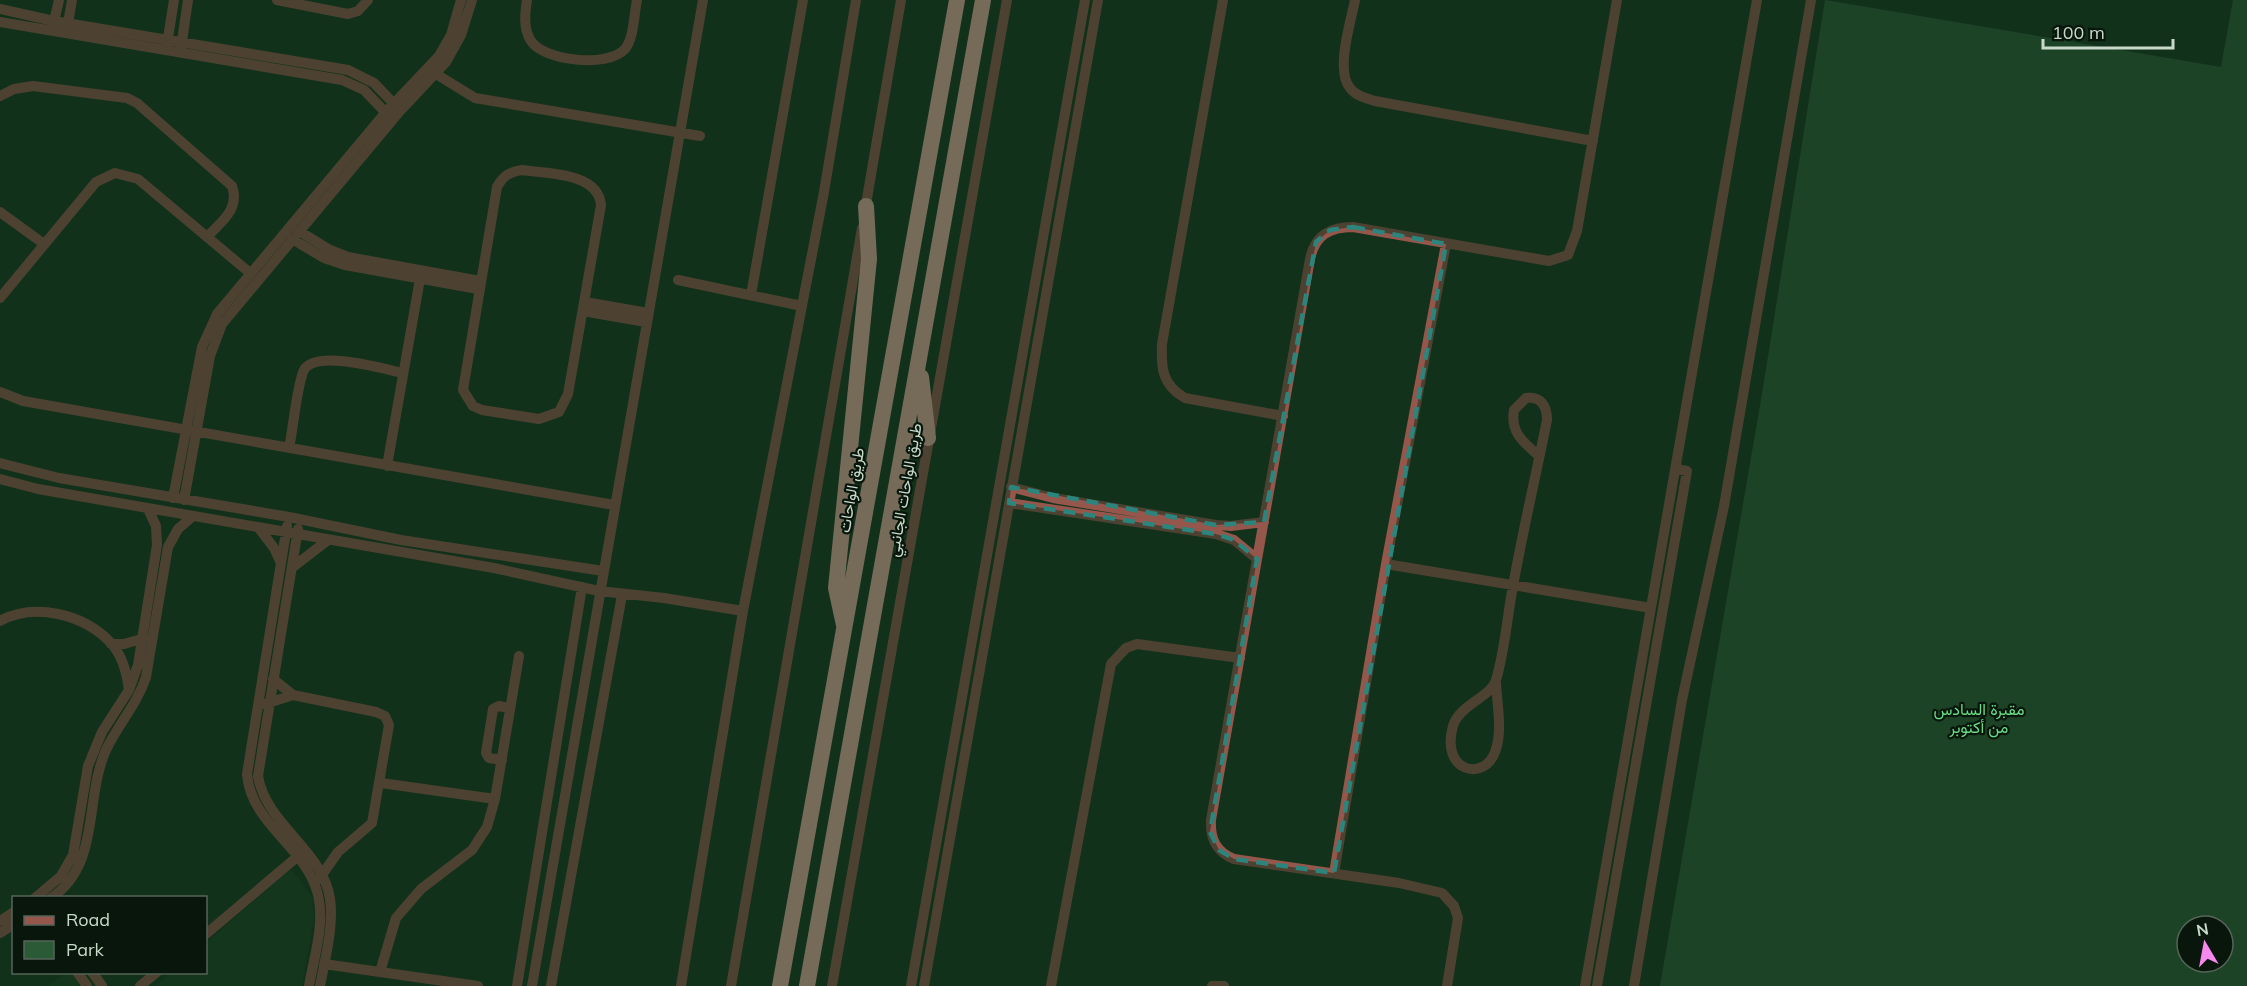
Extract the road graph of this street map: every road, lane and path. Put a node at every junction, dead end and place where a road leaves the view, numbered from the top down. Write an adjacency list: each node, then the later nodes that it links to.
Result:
1 (59, 0): 26 (street)
2 (72, 0): 28 (street)
3 (174, 0): 29 (street)
4 (188, 0): 30 (street)
5 (276, 0): 6 (street)
6 (368, 0)
7 (461, 0): 33 (street)
8 (472, 0): 31 (street)
9 (527, 0): 10 (street)
10 (637, 0)
11 (703, 0): 34 (street)
12 (803, 0): 48 (street)
13 (856, 0): 50 (street)
14 (901, 0): 37 (street)
15 (957, 0): 88 (highway, طريق الواحات)
16 (983, 0): 53 (highway)
17 (1007, 0): 58 (street, طريق الواحات الجانبي)
18 (1085, 0): 93 (street)
19 (1098, 0): 65 (street)
20 (1223, 0): 56 (street)
21 (1355, 0): 36 (street)
22 (1617, 0): 36 (street)
23 (1757, 0): 63 (street)
24 (1811, 0): 140 (street)
25 (1, 11): 26 (street)
26 (54, 21): 28 (street)
27 (0, 22): 29 (street)
28 (68, 23): 29 (street)
29 (167, 44): 30 (street)
30 (181, 46): 33 (street)
31 (436, 74): 33 (street); 34 (street)
32 (0, 96): 40 (street)
33 (393, 111): 39 (street); 44 (street)
34 (680, 132): 35 (street); 52 (street)
35 (700, 136)
36 (1593, 141): 42 (street)
37 (866, 206): 88 (highway); 128 (street)
38 (0, 212): 41 (street)
39 (296, 235): 43 (street); 57 (street)
40 (208, 236): 41 (street); 44 (street)
41 (44, 244): 49 (street)
42 (1446, 244): 56 (street); 78 (street)
43 (367, 265): 45 (street); 47 (street)
44 (250, 273): 57 (street)
45 (420, 279): 47 (street); 54 (street)
46 (678, 280): 48 (street)
47 (479, 285): 51 (street); 51 (street)
48 (751, 295): 50 (street)
49 (0, 298)
50 (802, 306): 86 (street)
51 (584, 307): 52 (street)
52 (647, 317): 68 (street)
53 (918, 358): 58 (highway); 115 (highway)
54 (403, 372): 59 (street); 62 (street)
55 (0, 392): 57 (street)
56 (1283, 416): 72 (street)
57 (191, 431): 59 (street); 66 (street)
58 (928, 438): 131 (street, طريق الواحات الجانبي)
59 (289, 448): 62 (street)
60 (1538, 455): 60 (street); 81 (street)
61 (0, 463): 66 (street)
62 (387, 466): 68 (street)
63 (1682, 470): 85 (street); 104 (street)
64 (0, 479): 69 (street)
65 (1011, 487): 67 (street); 72 (street)
66 (178, 499): 71 (street)
67 (1009, 503): 76 (street); 94 (street)
68 (614, 505): 80 (street)
69 (148, 509): 70 (street); 89 (street)
70 (193, 516): 73 (street); 89 (street)
71 (295, 518): 74 (street); 80 (street)
72 (1264, 522): 76 (street)
73 (258, 527): 74 (street); 77 (street)
74 (292, 533): 75 (street); 77 (street); 79 (street)
75 (328, 540): 79 (street); 82 (street)
76 (1257, 559): 92 (street)
77 (281, 563): 99 (street)
78 (1386, 564): 81 (street); 110 (street)
79 (292, 568): 95 (street)
80 (603, 571): 83 (street)
81 (1513, 585): 85 (street); 96 (street)
82 (582, 587): 83 (street); 124 (street)
83 (599, 591): 84 (street); 125 (street)
84 (622, 595): 86 (street); 126 (street)
85 (1651, 608): 104 (street)
86 (743, 611): 127 (street)
87 (0, 621): 90 (street)
88 (845, 628): 114 (highway, طريق الواحات)
89 (147, 639): 90 (street); 97 (street); 112 (street)
90 (111, 644): 97 (street)
91 (519, 656): 100 (street)
92 (1240, 658): 110 (street); 134 (street)
93 (967, 669): 94 (street); 106 (street)
94 (980, 671): 107 (street)
95 (273, 679): 98 (street); 99 (street)
96 (1496, 683): 96 (street)
97 (129, 690): 112 (street)
98 (293, 695): 99 (street); 102 (street)
99 (263, 703): 108 (street); 109 (street)
100 (510, 708): 101 (street); 101 (street)
101 (502, 760): 103 (street)
102 (381, 783): 103 (street); 105 (street)
103 (495, 799): 117 (street)
104 (1624, 800): 138 (street); 139 (street)
105 (338, 852): 109 (street); 111 (street)
106 (934, 852): 107 (street); 132 (street)
107 (947, 855): 133 (street)
108 (297, 858): 109 (street); 113 (street)
109 (309, 864): 111 (street)
110 (1334, 873): 137 (street)
111 (319, 880): 116 (street); 121 (street)
112 (44, 896)
113 (207, 933)
114 (786, 952): 115 (highway); 129 (highway, طريق الواحات)
115 (813, 956): 130 (highway)
116 (324, 964): 117 (street); 122 (street)
117 (380, 972): 119 (street)
118 (155, 974): 120 (street)
119 (420, 982): 123 (street)
120 (140, 986)
121 (309, 986)
122 (320, 986)
123 (478, 986)
124 (517, 986)
125 (532, 986)
126 (551, 986)
127 (681, 986)
128 (731, 986)
129 (780, 986)
130 (807, 986)
131 (832, 986)
132 (911, 986)
133 (924, 986)
134 (1051, 986)
135 (1212, 986): 136 (street)
136 (1224, 986)
137 (1447, 986)
138 (1586, 986)
139 (1597, 986)
140 (1634, 986)

